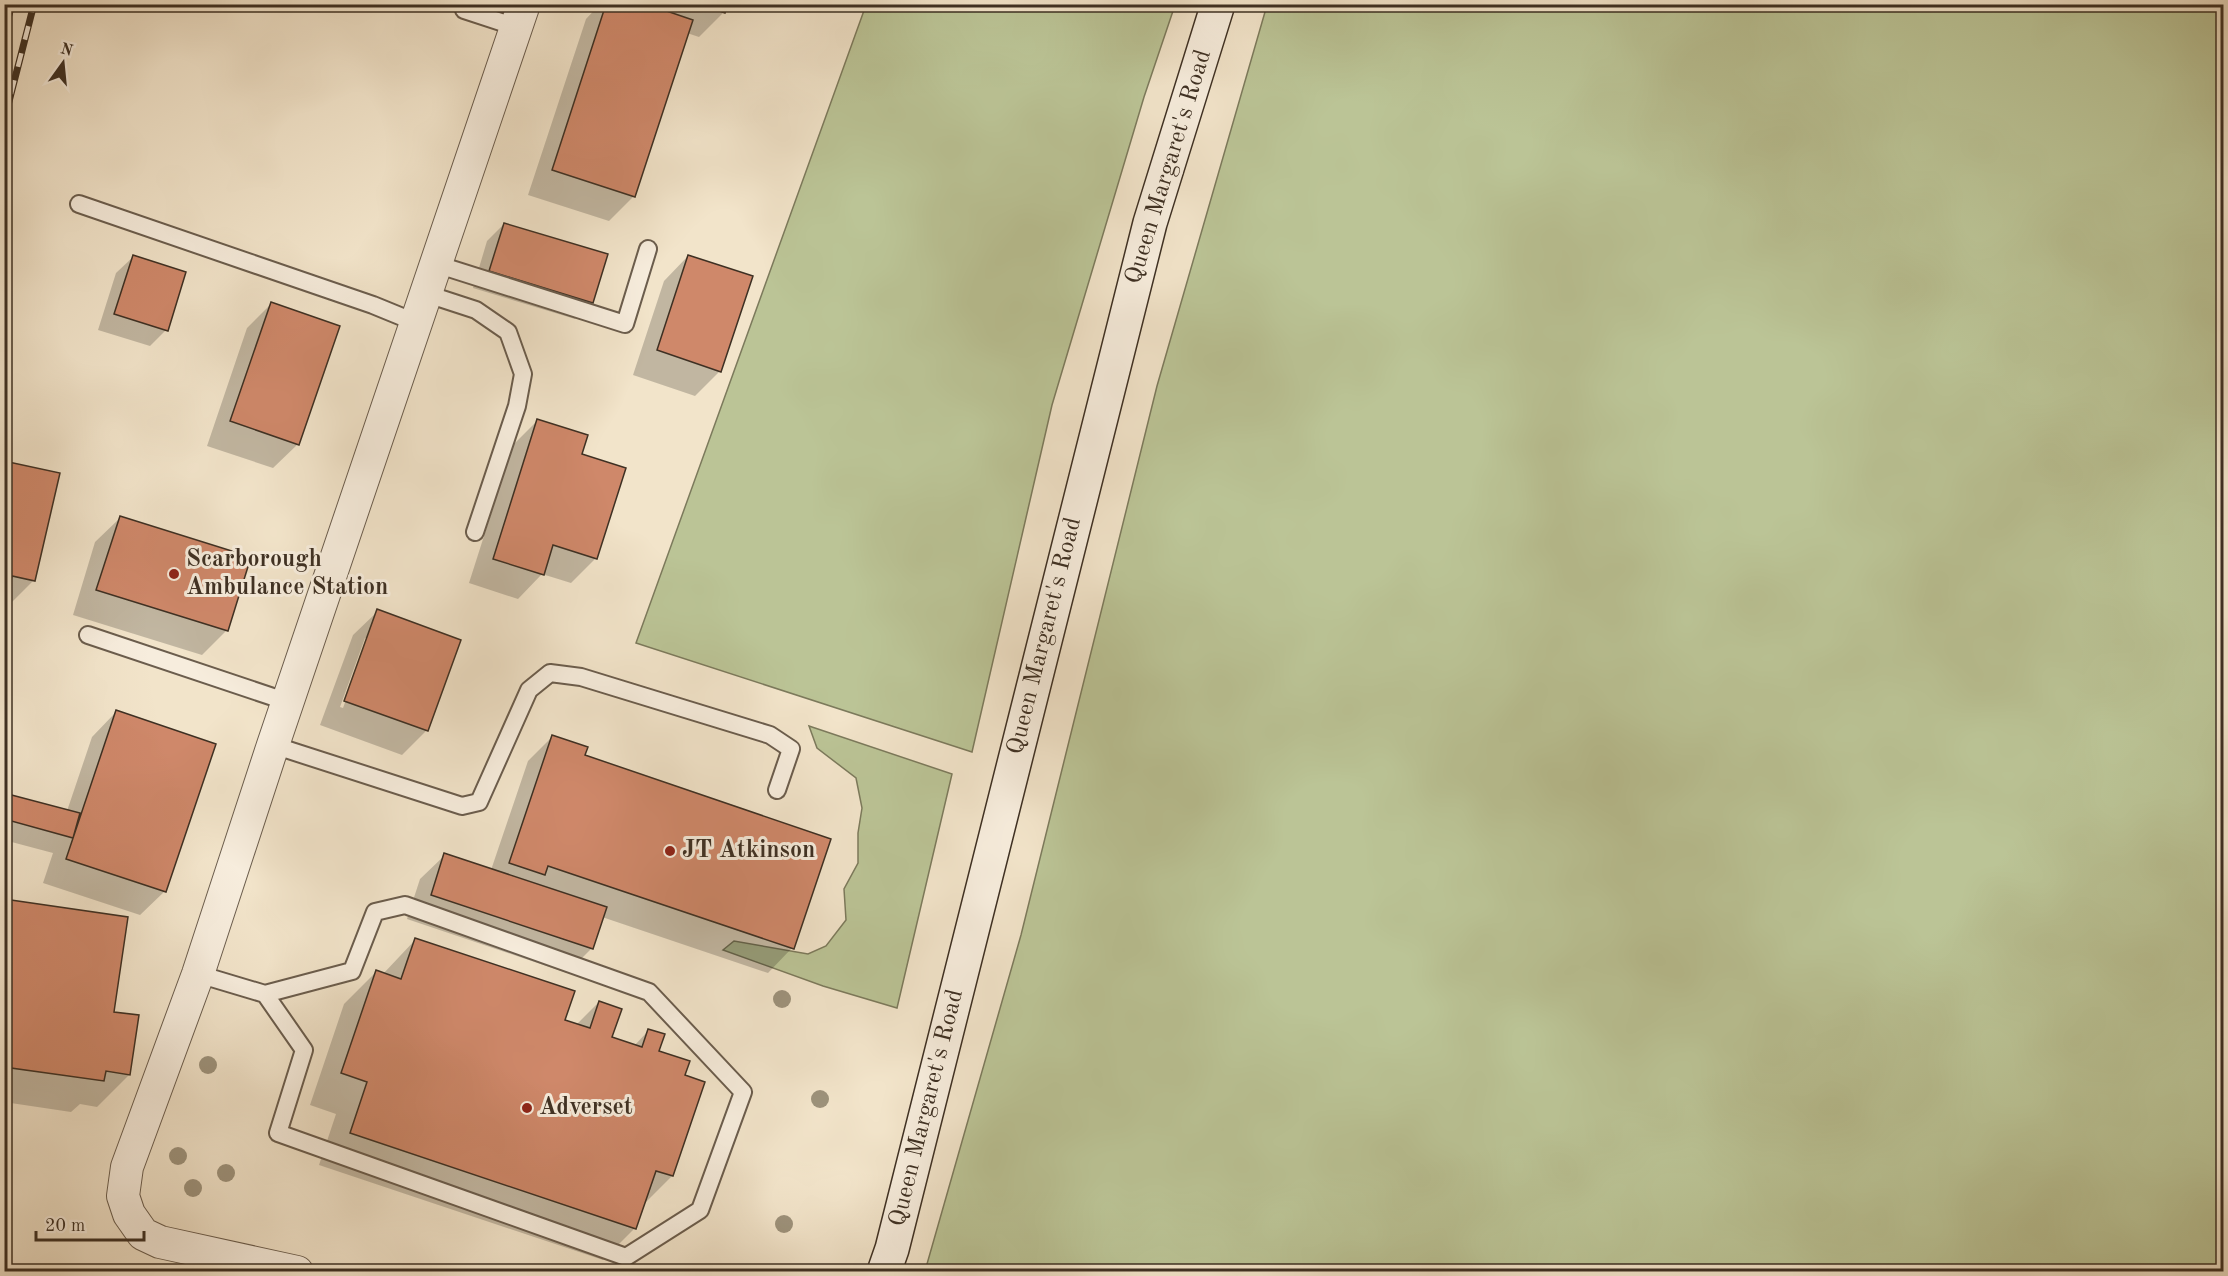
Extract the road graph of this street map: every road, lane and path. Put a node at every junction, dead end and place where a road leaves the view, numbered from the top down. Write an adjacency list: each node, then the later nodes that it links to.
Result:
1 (1218, 4): 16 (main road, Queen Margaret's Road)
2 (464, 10): 3 (lane)
3 (520, 16): 6 (street)
4 (79, 204): 7 (lane)
5 (648, 249): 6 (lane)
6 (436, 264): 7 (street)
7 (422, 309): 8 (lane); 10 (street)
8 (474, 532)
9 (88, 635): 10 (lane)
10 (288, 702): 11 (street)
11 (273, 746): 12 (lane); 13 (street)
12 (777, 790)
13 (198, 974): 14 (lane); 15 (street)
14 (265, 994): 14 (lane)
15 (297, 1272)
16 (884, 1272)

